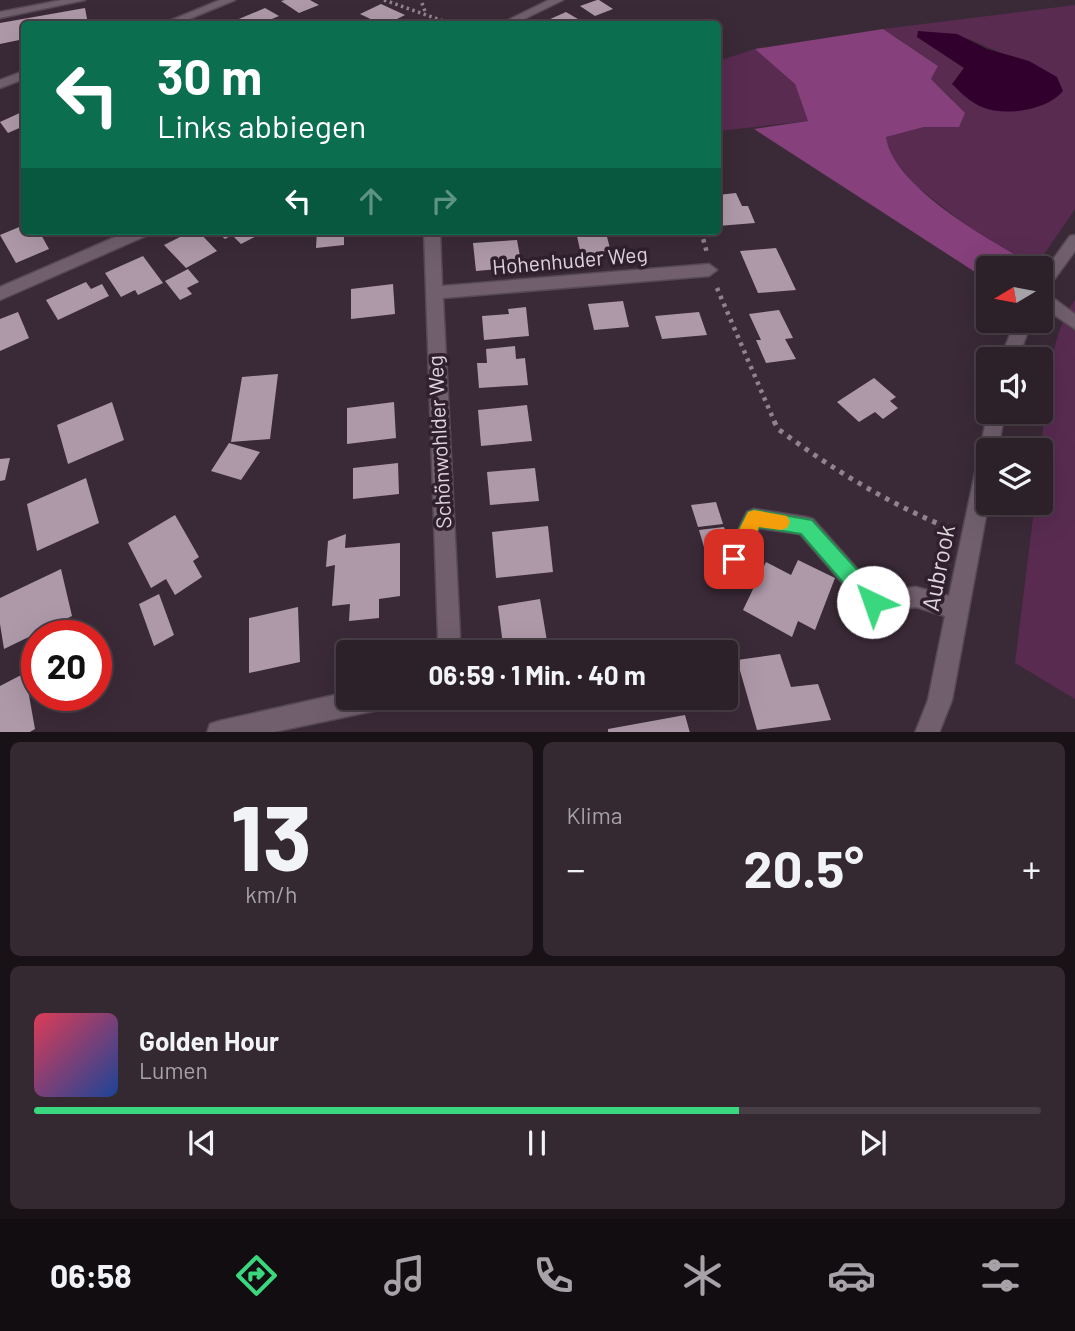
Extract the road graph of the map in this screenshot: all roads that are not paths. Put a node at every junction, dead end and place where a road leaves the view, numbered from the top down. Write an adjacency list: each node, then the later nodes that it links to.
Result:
1 (80, 0): 4 (street)
2 (230, 0): 5 (street)
3 (558, 0): 6 (street)
4 (0, 15)
5 (176, 21)
6 (512, 21)
7 (21, 76): 8 (street)
8 (0, 83)
9 (134, 235): 15 (street)
10 (432, 235): 14 (street, Schönwohlder Weg)
11 (1075, 240): 13 (street)
12 (709, 270): 14 (street, Hohenhuder Weg)
13 (1054, 270)
14 (434, 293): 21 (street, Schönwohlder Weg)
15 (0, 294)
16 (1054, 307): 17 (street)
17 (1075, 323)
18 (994, 424): 20 (street, Aubrook)
19 (734, 559): 20 (street)
20 (957, 610): 24 (street, Aubrook)
21 (449, 640)
22 (336, 706): 23 (street)
23 (223, 732)
24 (927, 732)

